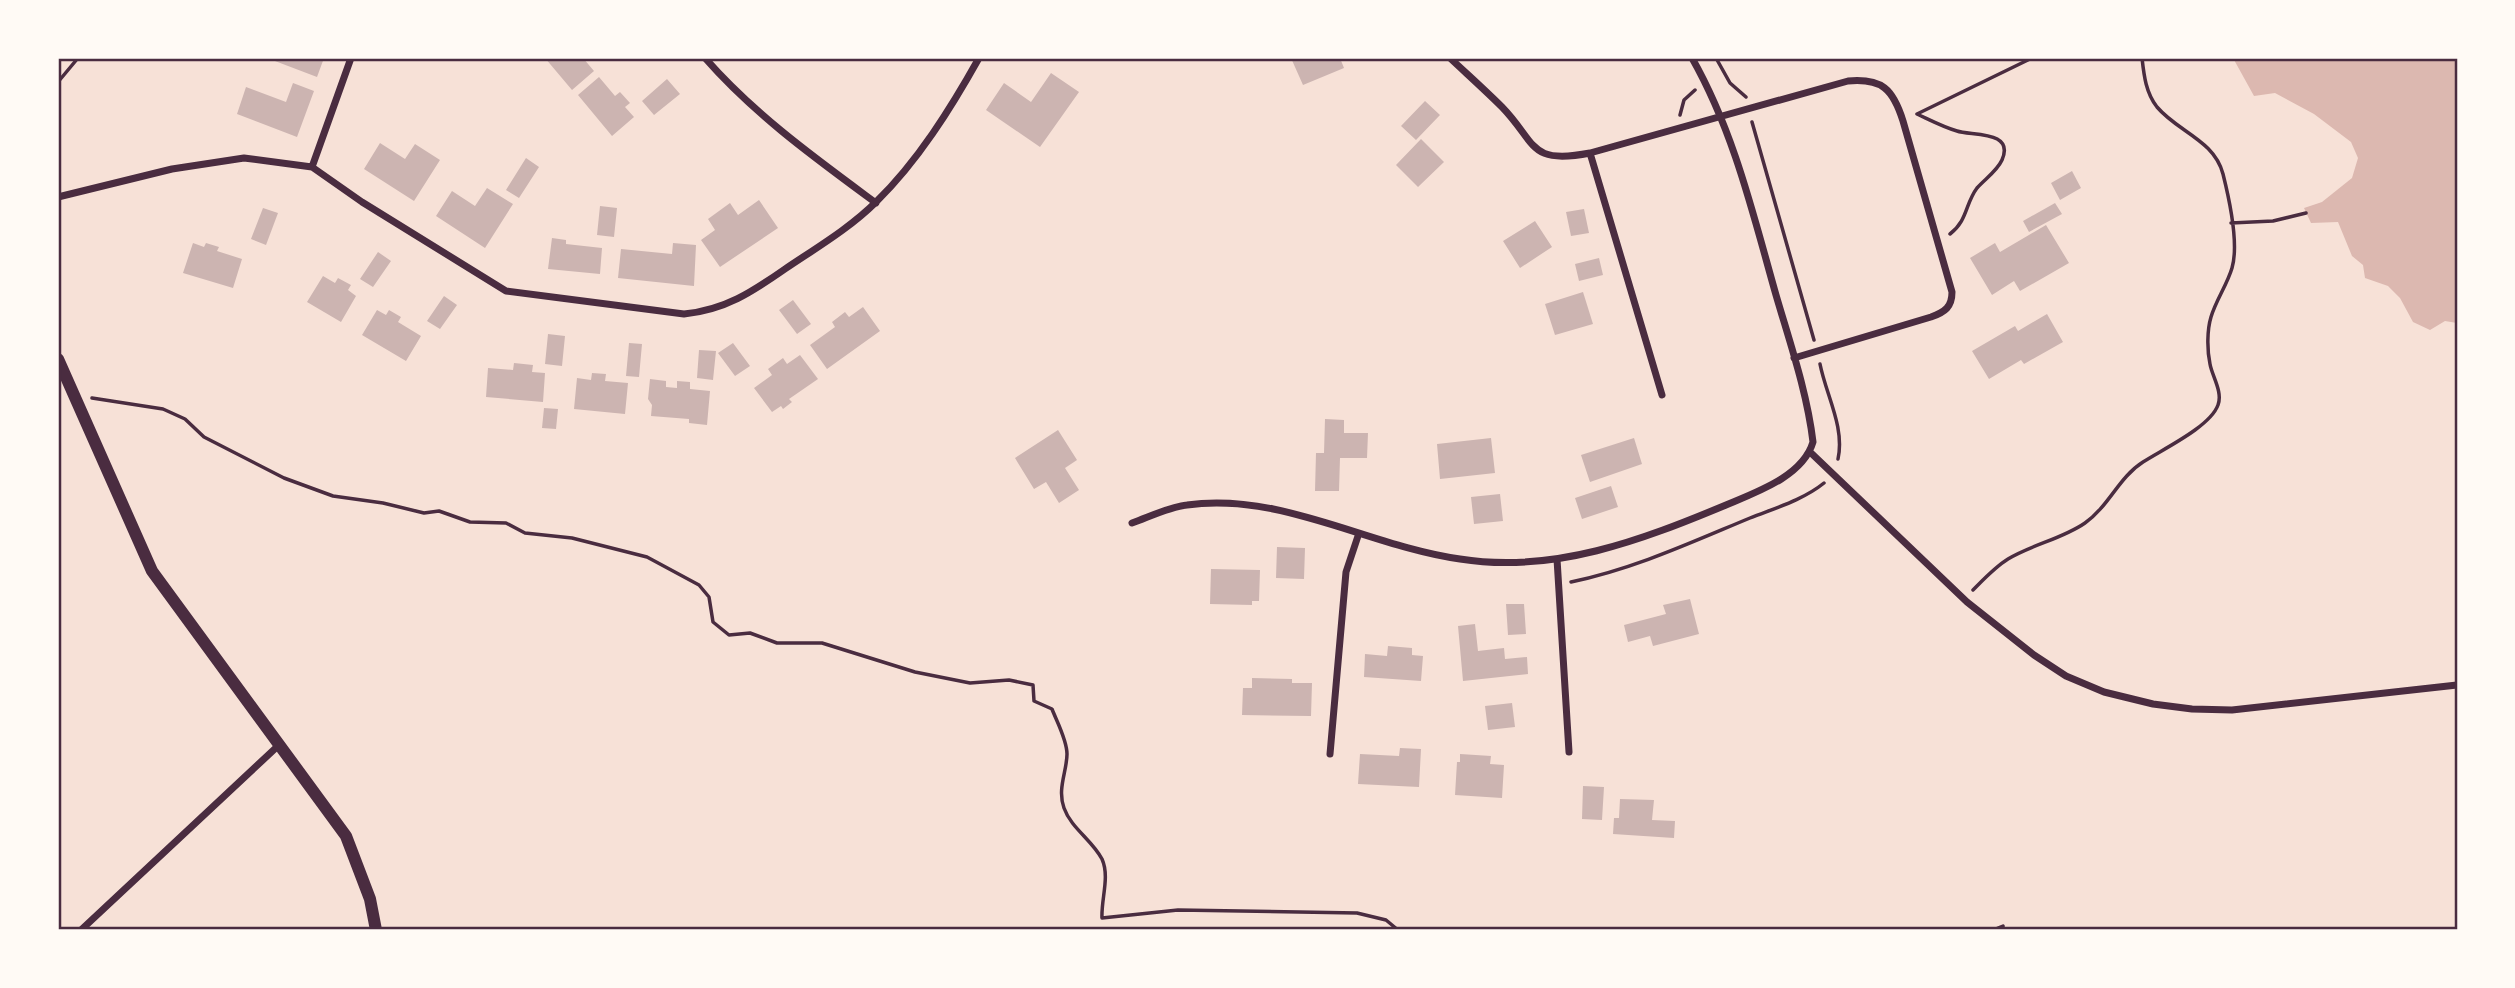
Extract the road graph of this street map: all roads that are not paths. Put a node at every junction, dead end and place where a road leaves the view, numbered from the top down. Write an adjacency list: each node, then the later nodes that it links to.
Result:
1 (351, 58): 8 (street)
2 (705, 58): 10 (street)
3 (979, 58): 10 (street)
4 (1450, 58): 7 (street)
5 (1692, 58): 6 (street)
6 (1722, 118): 7 (street); 11 (street); 11 (street)
7 (1590, 153): 13 (street)
8 (312, 167): 9 (street); 10 (street)
9 (58, 197)
10 (876, 203)
11 (1794, 358): 14 (street)
12 (58, 359): 19 (street)
13 (1662, 395)
14 (1810, 452): 17 (street); 18 (street)
15 (1132, 523): 16 (street)
16 (1359, 533): 17 (street); 21 (street)
17 (1557, 559): 20 (street)
18 (2457, 685)
19 (280, 744): 22 (street); 23 (street)
20 (1569, 752)
21 (1330, 754)
22 (81, 930)
23 (376, 930)

